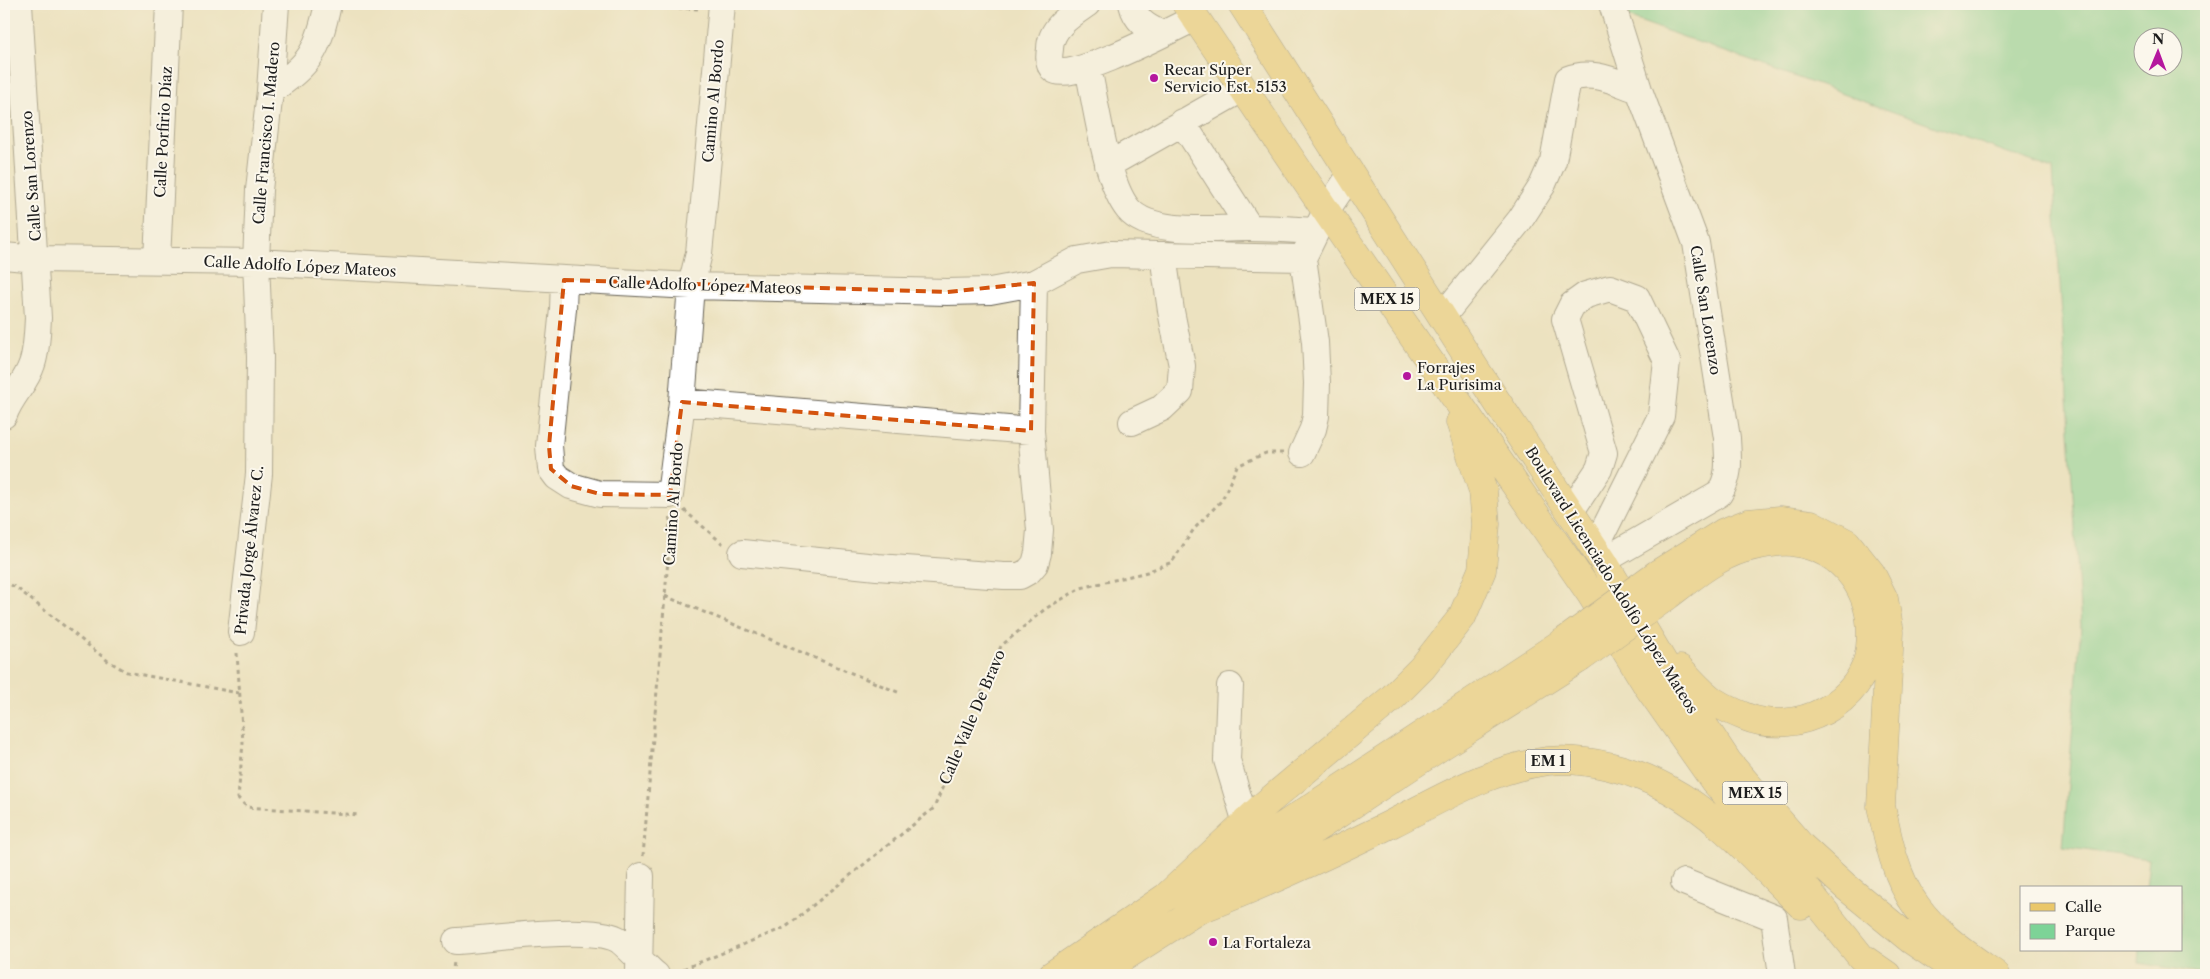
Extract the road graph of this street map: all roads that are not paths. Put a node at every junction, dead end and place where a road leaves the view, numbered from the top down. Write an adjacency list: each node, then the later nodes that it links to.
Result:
1 (19, 4): 24 (street, Calle San Lorenzo)
2 (169, 4): 25 (street, Calle Porfirio Díaz)
3 (276, 4): 15 (street, Calle Francisco I. Madero)
4 (328, 4): 15 (street)
5 (1087, 4): 12 (street)
6 (1132, 4): 11 (street)
7 (1242, 4): 18 (main road, Boulevard Licenciado Adolfo López Mateos / MEX 15)
8 (1612, 4): 14 (street, Calle San Lorenzo)
9 (722, 7): 29 (street, Camino Al Bordo)
10 (1190, 11): 11 (street); 13 (main road, Boulevard Licenciado Adolfo López Mateos / MEX 15)
11 (1162, 34): 12 (street)
12 (1088, 68): 17 (street)
13 (1242, 90): 16 (street); 19 (main road, Boulevard Licenciado Adolfo López Mateos / MEX 15)
14 (1639, 90): 30 (street); 40 (street, Calle San Lorenzo)
15 (270, 91): 26 (street, Calle Francisco I. Madero)
16 (1182, 122): 17 (street); 20 (street)
17 (1108, 165): 20 (street)
18 (1351, 174): 19 (street); 30 (main road, Boulevard Licenciado Adolfo López Mateos / MEX 15)
19 (1321, 221): 20 (street); 23 (street); 31 (main road, Boulevard Licenciado Adolfo López Mateos / MEX 15)
20 (1250, 228)
21 (1163, 255): 23 (street, Calle Adolfo López Mateos); 28 (street, Calle Adolfo López Mateos); 35 (street)
22 (4, 256): 24 (street, Calle Adolfo López Mateos)
23 (1303, 258): 37 (street)
24 (36, 259): 25 (street, Calle Adolfo López Mateos); 34 (street, Calle San Lorenzo)
25 (157, 260): 26 (street, Calle Adolfo López Mateos)
26 (256, 262): 27 (street, Calle Adolfo López Mateos); 33 (street, Calle Francisco I. Madero)
27 (564, 280): 29 (street, Calle Adolfo López Mateos); 32 (street, Camino Al Bordo)
28 (1034, 283): 29 (street, Calle Adolfo López Mateos); 36 (street)
29 (691, 286): 32 (street, Camino Al Bordo)
30 (1442, 316): 38 (main road, Boulevard Licenciado Adolfo López Mateos / MEX 15)
31 (1447, 385): 46 (main road, EM 1); 52 (main road, Boulevard Licenciado Adolfo López Mateos / MEX 15)
32 (682, 402): 36 (street)
33 (260, 406): 42 (street, Privada Jorge Álvarez C.)
34 (4, 415)
35 (1132, 422)
36 (1031, 431): 39 (street)
37 (1302, 453)
38 (1571, 512): 40 (main road, Boulevard Licenciado Adolfo López Mateos / MEX 15); 40 (street)
39 (742, 553)
40 (1599, 555): 43 (main road, Boulevard Licenciado Adolfo López Mateos / MEX 15)
41 (1661, 586): 43 (main road, EM 1); 44 (main road, EM 1, bridge); 59 (main road, EM 1)
42 (241, 632)
43 (1649, 639): 58 (main road, Boulevard Licenciado Adolfo López Mateos / MEX 15)
44 (1573, 649): 49 (main road, EM 1); 50 (main road, EM 1)
45 (1230, 686): 46 (street)
46 (1246, 822): 49 (main road, EM 1)
47 (641, 876): 53 (street)
48 (1684, 882): 56 (street)
49 (1166, 897): 54 (main road, EM 1)
50 (1198, 910): 52 (main road, EM 1); 55 (main road, EM 1)
51 (456, 941): 53 (street)
52 (1861, 956): 57 (main road, Boulevard Licenciado Adolfo López Mateos / MEX 15)
53 (645, 971)
54 (1052, 975)
55 (1096, 975)
56 (1782, 975)
57 (1887, 975)
58 (1963, 975)
59 (1996, 975)

